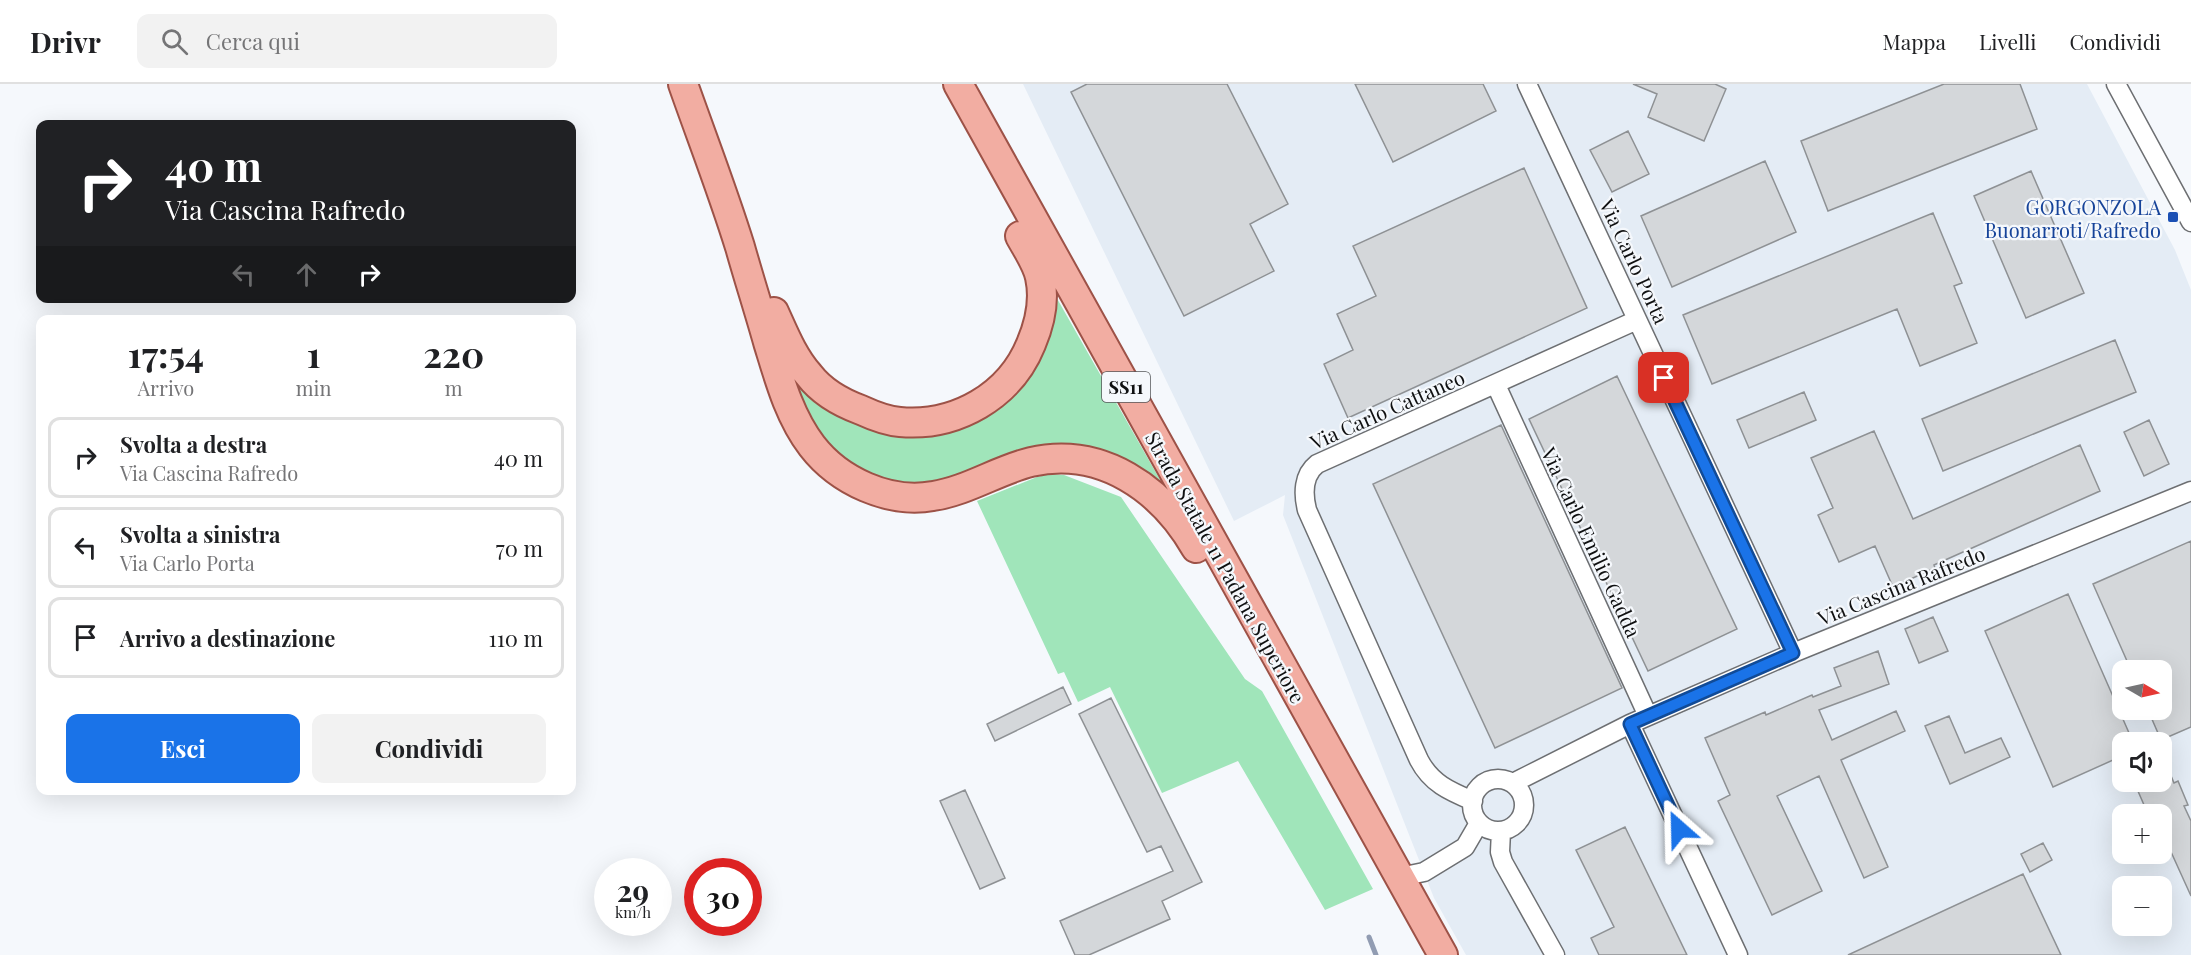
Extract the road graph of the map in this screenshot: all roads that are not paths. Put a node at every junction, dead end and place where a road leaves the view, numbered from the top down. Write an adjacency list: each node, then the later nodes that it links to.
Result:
1 (683, 84): 6 (main road)
2 (958, 84): 5 (main road, Strada Statale 11 Padana Superiore / SS11)
3 (1527, 84): 8 (street, Via Carlo Porta)
4 (2116, 84): 7 (street)
5 (977, 121): 6 (main road); 11 (main road, Strada Statale 11 Padana Superiore / SS11)
6 (727, 206): 11 (main road)
7 (2191, 222)
8 (1637, 320): 9 (street, Via Carlo Cattaneo); 12 (street, Via Carlo Porta)
9 (1496, 386): 13 (street, Via Carlo Emilio Gadda); 16 (street, Via Carlo Cattaneo)
10 (2191, 491): 12 (street, Via Cascina Rafredo)
11 (1274, 653): 19 (main road, Strada Statale 11 Padana Superiore / SS11)
12 (1793, 653): 13 (street, Via Cascina Rafredo)
13 (1648, 716): 14 (street, Via Cascina Rafredo)
14 (1630, 724): 15 (street, Via Cascina Rafredo); 22 (street)
15 (1513, 783): 16 (street); 18 (street)
16 (1473, 801): 17 (street)
17 (1479, 823): 18 (street); 19 (street)
18 (1501, 831): 21 (street)
19 (1400, 877): 20 (main road, Strada Statale 11 Padana Superiore / SS11)
20 (1443, 955)
21 (1555, 955)
22 (1738, 955)

